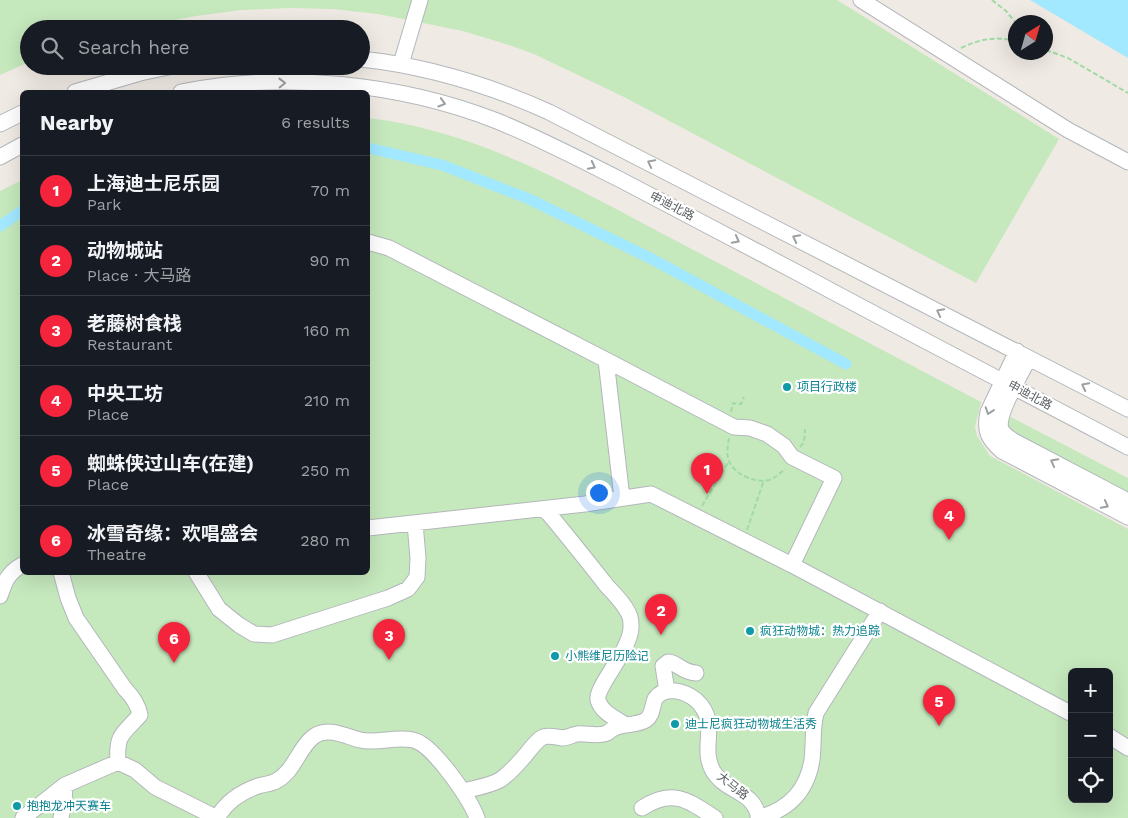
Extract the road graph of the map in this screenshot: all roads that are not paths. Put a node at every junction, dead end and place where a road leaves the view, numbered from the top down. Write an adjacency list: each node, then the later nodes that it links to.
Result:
1 (420, 0): 4 (street)
2 (862, 0): 12 (street)
3 (370, 60): 4 (street)
4 (401, 64): 14 (street, one-way to 4)
5 (133, 75): 6 (street)
6 (82, 90)
7 (196, 90): 16 (street, 申迪北路, one-way to 16)
8 (20, 114): 9 (street)
9 (0, 124)
10 (20, 145): 11 (street)
11 (0, 157)
12 (1128, 162)
13 (370, 243): 15 (street)
14 (1023, 355): 16 (street); 17 (street, one-way to 14)
15 (606, 360): 19 (street); 25 (street)
16 (1008, 384): 18 (street, 申迪北路); 20 (street, one-way to 16); 22 (street, one-way to 22)
17 (1128, 409)
18 (1128, 447)
19 (622, 498): 21 (street); 25 (street)
20 (1128, 501)
21 (543, 509): 23 (street); 34 (street)
22 (1128, 517)
23 (415, 522): 24 (street); 28 (street)
24 (370, 528)
25 (792, 565): 30 (street)
26 (20, 566): 29 (street)
27 (63, 575): 37 (street)
28 (198, 575)
29 (1, 588)
30 (880, 612): 33 (street); 46 (street)
31 (667, 691): 32 (street); 32 (street); 34 (street)
32 (695, 699): 46 (street, 大马路)
33 (1070, 713)
34 (626, 725): 39 (street)
35 (1113, 739): 36 (street)
36 (1128, 748)
37 (118, 762): 38 (street); 43 (street)
38 (65, 785): 41 (street); 42 (street)
39 (463, 791): 43 (street); 44 (street)
40 (642, 808): 45 (street)
41 (25, 818)
42 (61, 818)
43 (217, 818)
44 (477, 818)
45 (715, 818)
46 (759, 818)

